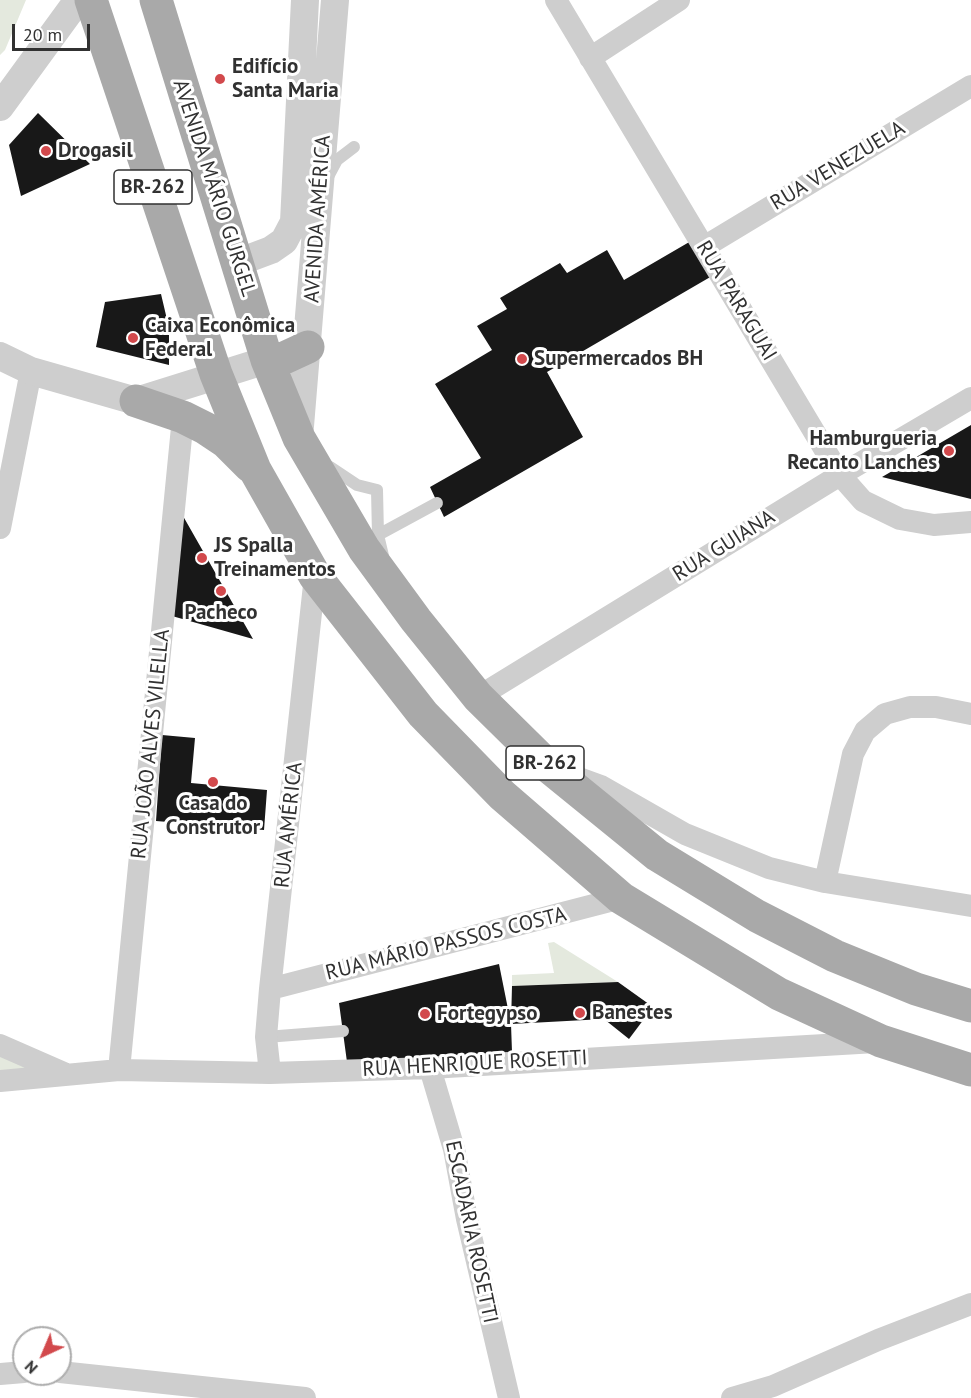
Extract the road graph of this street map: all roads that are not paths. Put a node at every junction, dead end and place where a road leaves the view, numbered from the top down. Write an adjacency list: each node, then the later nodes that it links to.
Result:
1 (78, 0): 10 (street)
2 (91, 0): 19 (main road, BR-262)
3 (156, 0): 14 (main road, AVENIDA MÁRIO GURGEL / BR-262)
4 (305, 0): 14 (street, AVENIDA AMÉRICA)
5 (335, 0): 12 (street, AVENIDA AMÉRICA)
6 (556, 0): 8 (street, RUA PARAGUAI)
7 (679, 0): 8 (street)
8 (590, 58): 13 (street, RUA PARAGUAI)
9 (970, 86): 13 (street, RUA VENEZUELA)
10 (0, 107)
11 (354, 147): 12 (lane)
12 (320, 202): 15 (street, AVENIDA AMÉRICA)
13 (706, 255): 25 (street, RUA PARAGUAI)
14 (239, 262): 17 (main road, AVENIDA MÁRIO GURGEL / BR-262)
15 (308, 347): 17 (main road); 23 (street, AVENIDA AMÉRICA)
16 (0, 356): 18 (street)
17 (267, 360): 19 (street); 23 (main road, AVENIDA MÁRIO GURGEL / BR-262)
18 (32, 370): 21 (street); 28 (street)
19 (216, 374): 21 (street); 24 (main road, BR-262)
20 (971, 398): 25 (street, RUA GUIANA)
21 (136, 401): 22 (main road)
22 (183, 417): 24 (main road); 45 (street, RUA JOÃO ALVES VILELLA)
23 (299, 438): 29 (lane); 31 (main road, AVENIDA MÁRIO GURGEL / BR-262)
24 (255, 470): 30 (main road, BR-262)
25 (840, 475): 27 (street, RUA PARAGUAI); 32 (street, RUA GUIANA)
26 (437, 503): 29 (lane)
27 (971, 522)
28 (0, 528)
29 (378, 535): 31 (lane)
30 (315, 576): 36 (main road, BR-262); 38 (street, RUA AMÉRICA)
31 (393, 589): 32 (main road, AVENIDA MÁRIO GURGEL / BR-262)
32 (478, 697): 34 (main road, AVENIDA MÁRIO GURGEL / BR-262)
33 (971, 714): 35 (street)
34 (550, 768): 35 (street); 39 (main road, AVENIDA MÁRIO GURGEL / BR-262)
35 (825, 882): 37 (street)
36 (621, 898): 38 (street, RUA MÁRIO PASSOS COSTA); 42 (main road, BR-262)
37 (971, 906)
38 (270, 989): 41 (street, RUA AMÉRICA)
39 (971, 1006)
40 (343, 1031): 41 (lane)
41 (266, 1037): 47 (street, RUA AMÉRICA)
42 (881, 1041): 44 (street, RUA HENRIQUE ROSETTI); 46 (main road, BR-262)
43 (0, 1045): 48 (street)
44 (430, 1068): 47 (street, RUA HENRIQUE ROSETTI); 54 (street, ESCADARIA ROSETTI)
45 (120, 1070): 47 (street, RUA HENRIQUE ROSETTI); 48 (street, RUA HENRIQUE ROSETTI)
46 (971, 1070)
47 (270, 1073)
48 (68, 1075): 49 (street, RUA HENRIQUE ROSETTI)
49 (0, 1081)
50 (971, 1304): 52 (street)
51 (72, 1373): 53 (street)
52 (775, 1392): 55 (street)
53 (305, 1398)
54 (509, 1398)
55 (732, 1398)

